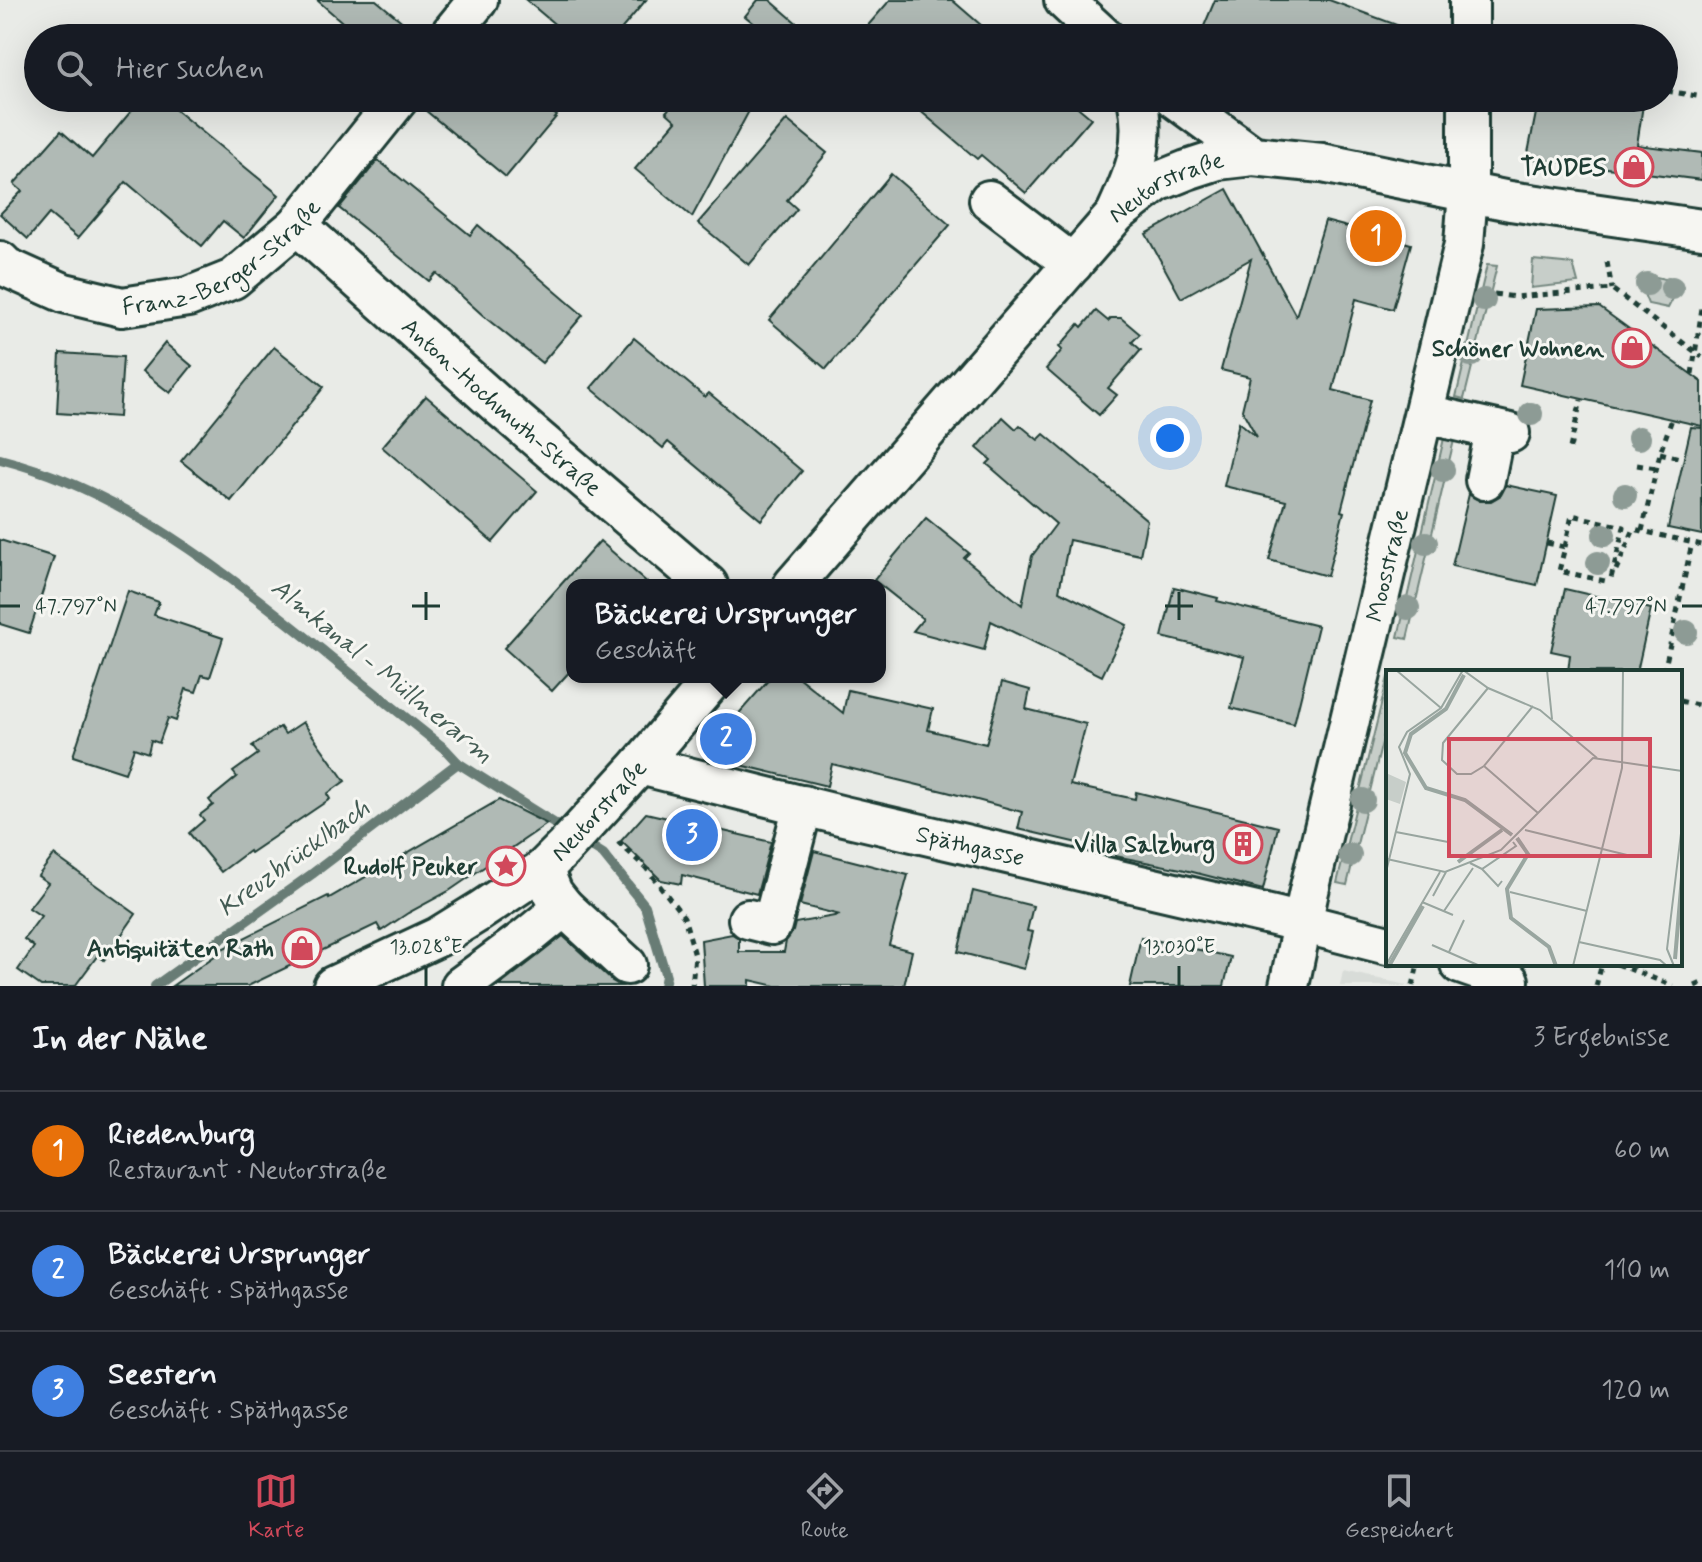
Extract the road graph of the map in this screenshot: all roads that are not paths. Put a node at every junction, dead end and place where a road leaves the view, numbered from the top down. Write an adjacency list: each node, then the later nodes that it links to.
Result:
1 (478, 0): 4 (street)
2 (1064, 0): 5 (street)
3 (1469, 0): 6 (street)
4 (458, 24)
5 (1090, 24)
6 (1469, 24)
7 (388, 112): 15 (street, Franz-Berger-Straße)
8 (1138, 112): 14 (street)
9 (1193, 112): 11 (street)
10 (1468, 112): 12 (street, Moosstraße)
11 (1253, 156): 12 (street, Neutorstraße); 14 (street, Neutorstraße)
12 (1468, 192): 16 (street, Neutorstraße); 19 (street, Moosstraße)
13 (989, 200): 18 (street)
14 (1116, 214): 18 (street, Neutorstraße)
15 (297, 225): 17 (street, Franz-Berger-Straße); 21 (street, Anton-Hochmuth-Straße)
16 (1702, 229)
17 (0, 261)
18 (1073, 264): 22 (street, Neutorstraße)
19 (1425, 414): 20 (street); 29 (street, Moosstraße)
20 (1485, 480)
21 (701, 579)
22 (798, 579)
23 (710, 683): 24 (street, Neutorstraße)
24 (640, 765): 25 (street, Späthgasse); 26 (street, Neutorstraße)
25 (803, 805): 28 (street); 29 (street, Späthgasse)
26 (576, 844): 27 (street); 34 (street, Neutorstraße)
27 (564, 907): 31 (street); 35 (street)
28 (748, 919)
29 (1302, 923): 30 (street, Späthgasse); 36 (street, Moosstraße)
30 (1386, 944)
31 (627, 965)
32 (1466, 966): 33 (street)
33 (1509, 981)
34 (333, 986)
35 (461, 986)
36 (1289, 986)

